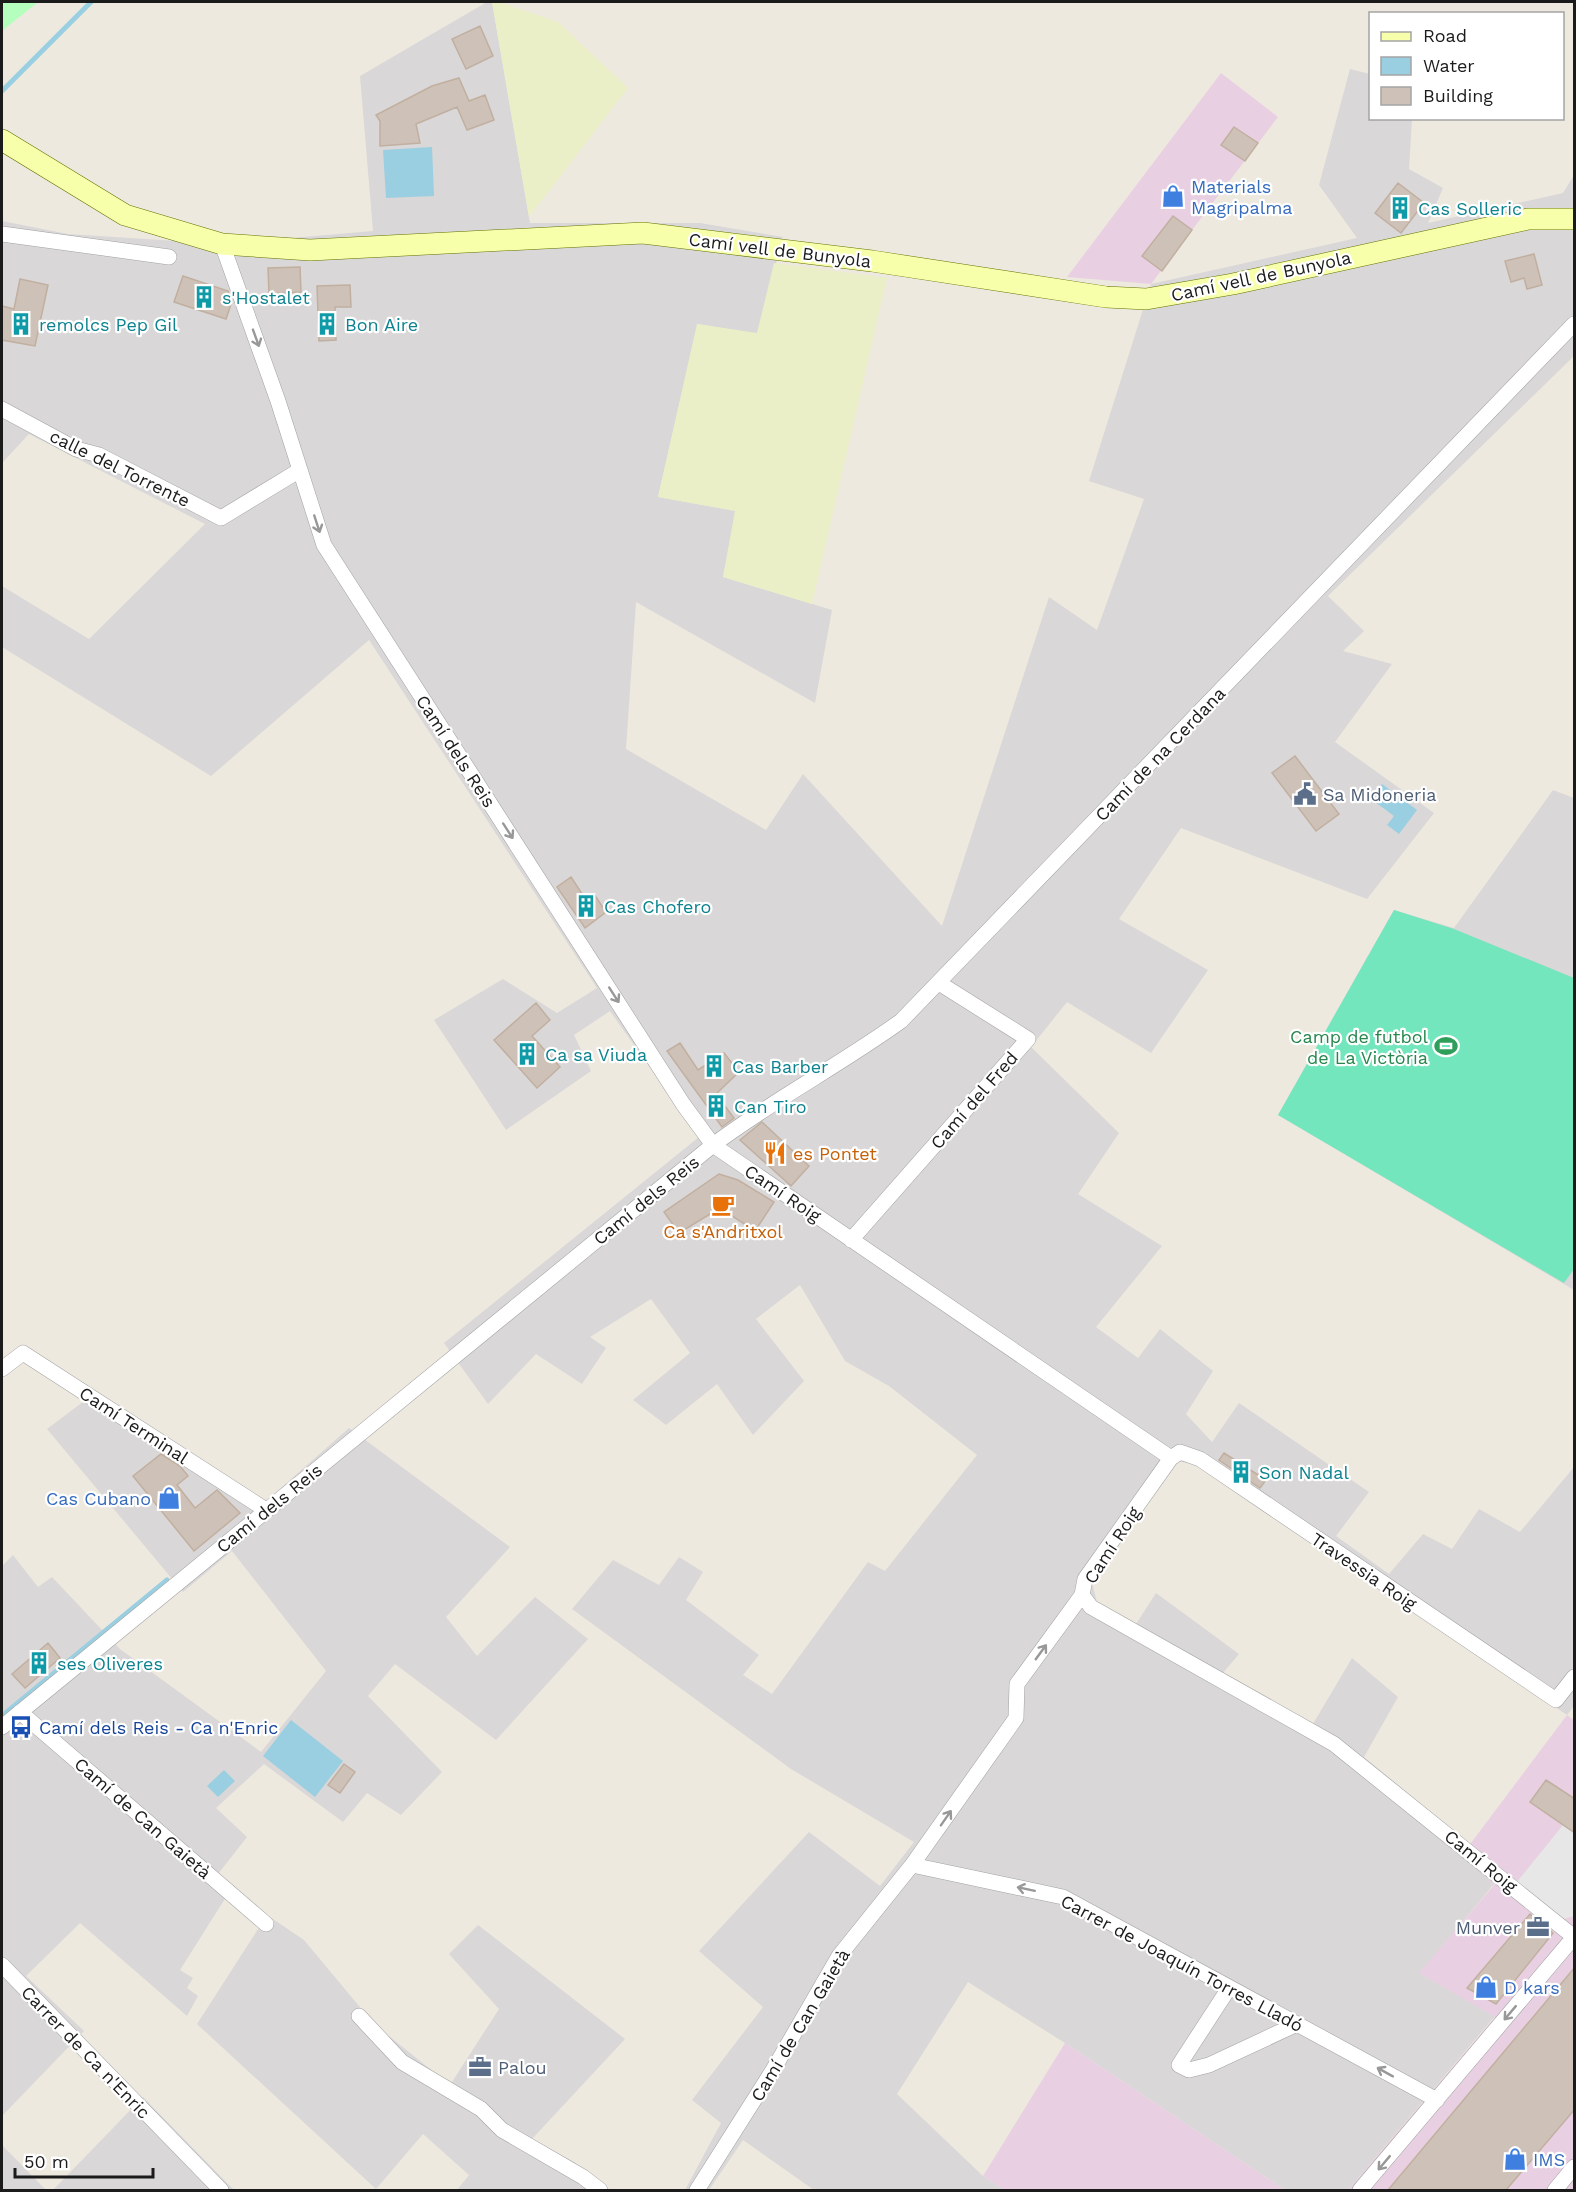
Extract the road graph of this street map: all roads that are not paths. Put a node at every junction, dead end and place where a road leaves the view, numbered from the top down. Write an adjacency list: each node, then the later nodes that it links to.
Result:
1 (6, 143): 4 (street, Camí vell de Bunyola)
2 (1575, 219): 4 (street, Camí vell de Bunyola)
3 (2, 234): 5 (street)
4 (222, 244): 8 (street, Camí dels Reis, one-way to 8)
5 (169, 257)
6 (1575, 324): 9 (street, Camí de na Cerdana)
7 (2, 408): 8 (street, calle del Torrente)
8 (300, 470): 10 (street, Camí dels Reis, one-way to 10)
9 (939, 983): 10 (street, Camí de na Cerdana); 11 (street, Camí del Fred)
10 (713, 1145): 11 (street, Camí Roig); 14 (street, Camí dels Reis)
11 (851, 1240): 13 (street, Camí Roig)
12 (2, 1369): 14 (street, Camí Terminal)
13 (1171, 1458): 15 (street, Camí Roig); 16 (street, Travessia Roig)
14 (266, 1510): 17 (street, Camí dels Reis)
15 (1082, 1595): 19 (street, Camí de Can Gaietà, one-way to 15); 21 (street, Camí Roig)
16 (1575, 1677)
17 (20, 1713): 18 (street, Camí dels Reis); 20 (street, Camí de Can Gaietà)
18 (2, 1727)
19 (912, 1865): 23 (street, Carrer de Joaquín Torres Lladó, one-way to 19); 30 (street, Camí de Can Gaietà)
20 (266, 1924)
21 (1574, 1937): 26 (street, Camí Roig, one-way to 26)
22 (2, 1965): 28 (street, Carrer de Ca n'Enric)
23 (1230, 1988): 25 (street, Carrer de Joaquín Torres Lladó); 25 (street)
24 (359, 2016): 29 (street)
25 (1297, 2024): 26 (street, Carrer de Joaquín Torres Lladó, one-way to 25)
26 (1437, 2100): 31 (street, Camí Roig, one-way to 31)
27 (1575, 2167): 32 (street)
28 (221, 2190)
29 (600, 2190)
30 (697, 2190)
31 (1360, 2190)
32 (1555, 2190)

